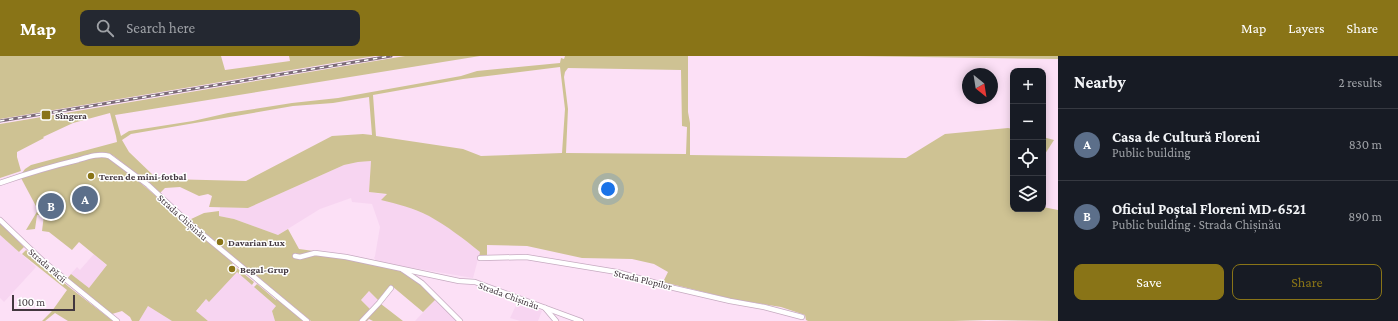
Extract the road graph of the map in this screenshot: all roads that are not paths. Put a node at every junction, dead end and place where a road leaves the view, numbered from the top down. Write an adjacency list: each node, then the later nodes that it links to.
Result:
1 (0, 183): 10 (street, Strada Chișinău)
2 (0, 220): 9 (street, Strada Păcii)
3 (295, 256): 5 (street, Strada Chișinău)
4 (480, 258): 8 (street, Strada Plopilor)
5 (402, 269): 7 (street, Strada Chișinău); 12 (street)
6 (391, 288): 11 (street)
7 (545, 308): 13 (street); 14 (street, Strada Chișinău)
8 (802, 317)
9 (117, 321)
10 (307, 321)
11 (362, 321)
12 (460, 321)
13 (556, 321)
14 (581, 321)

